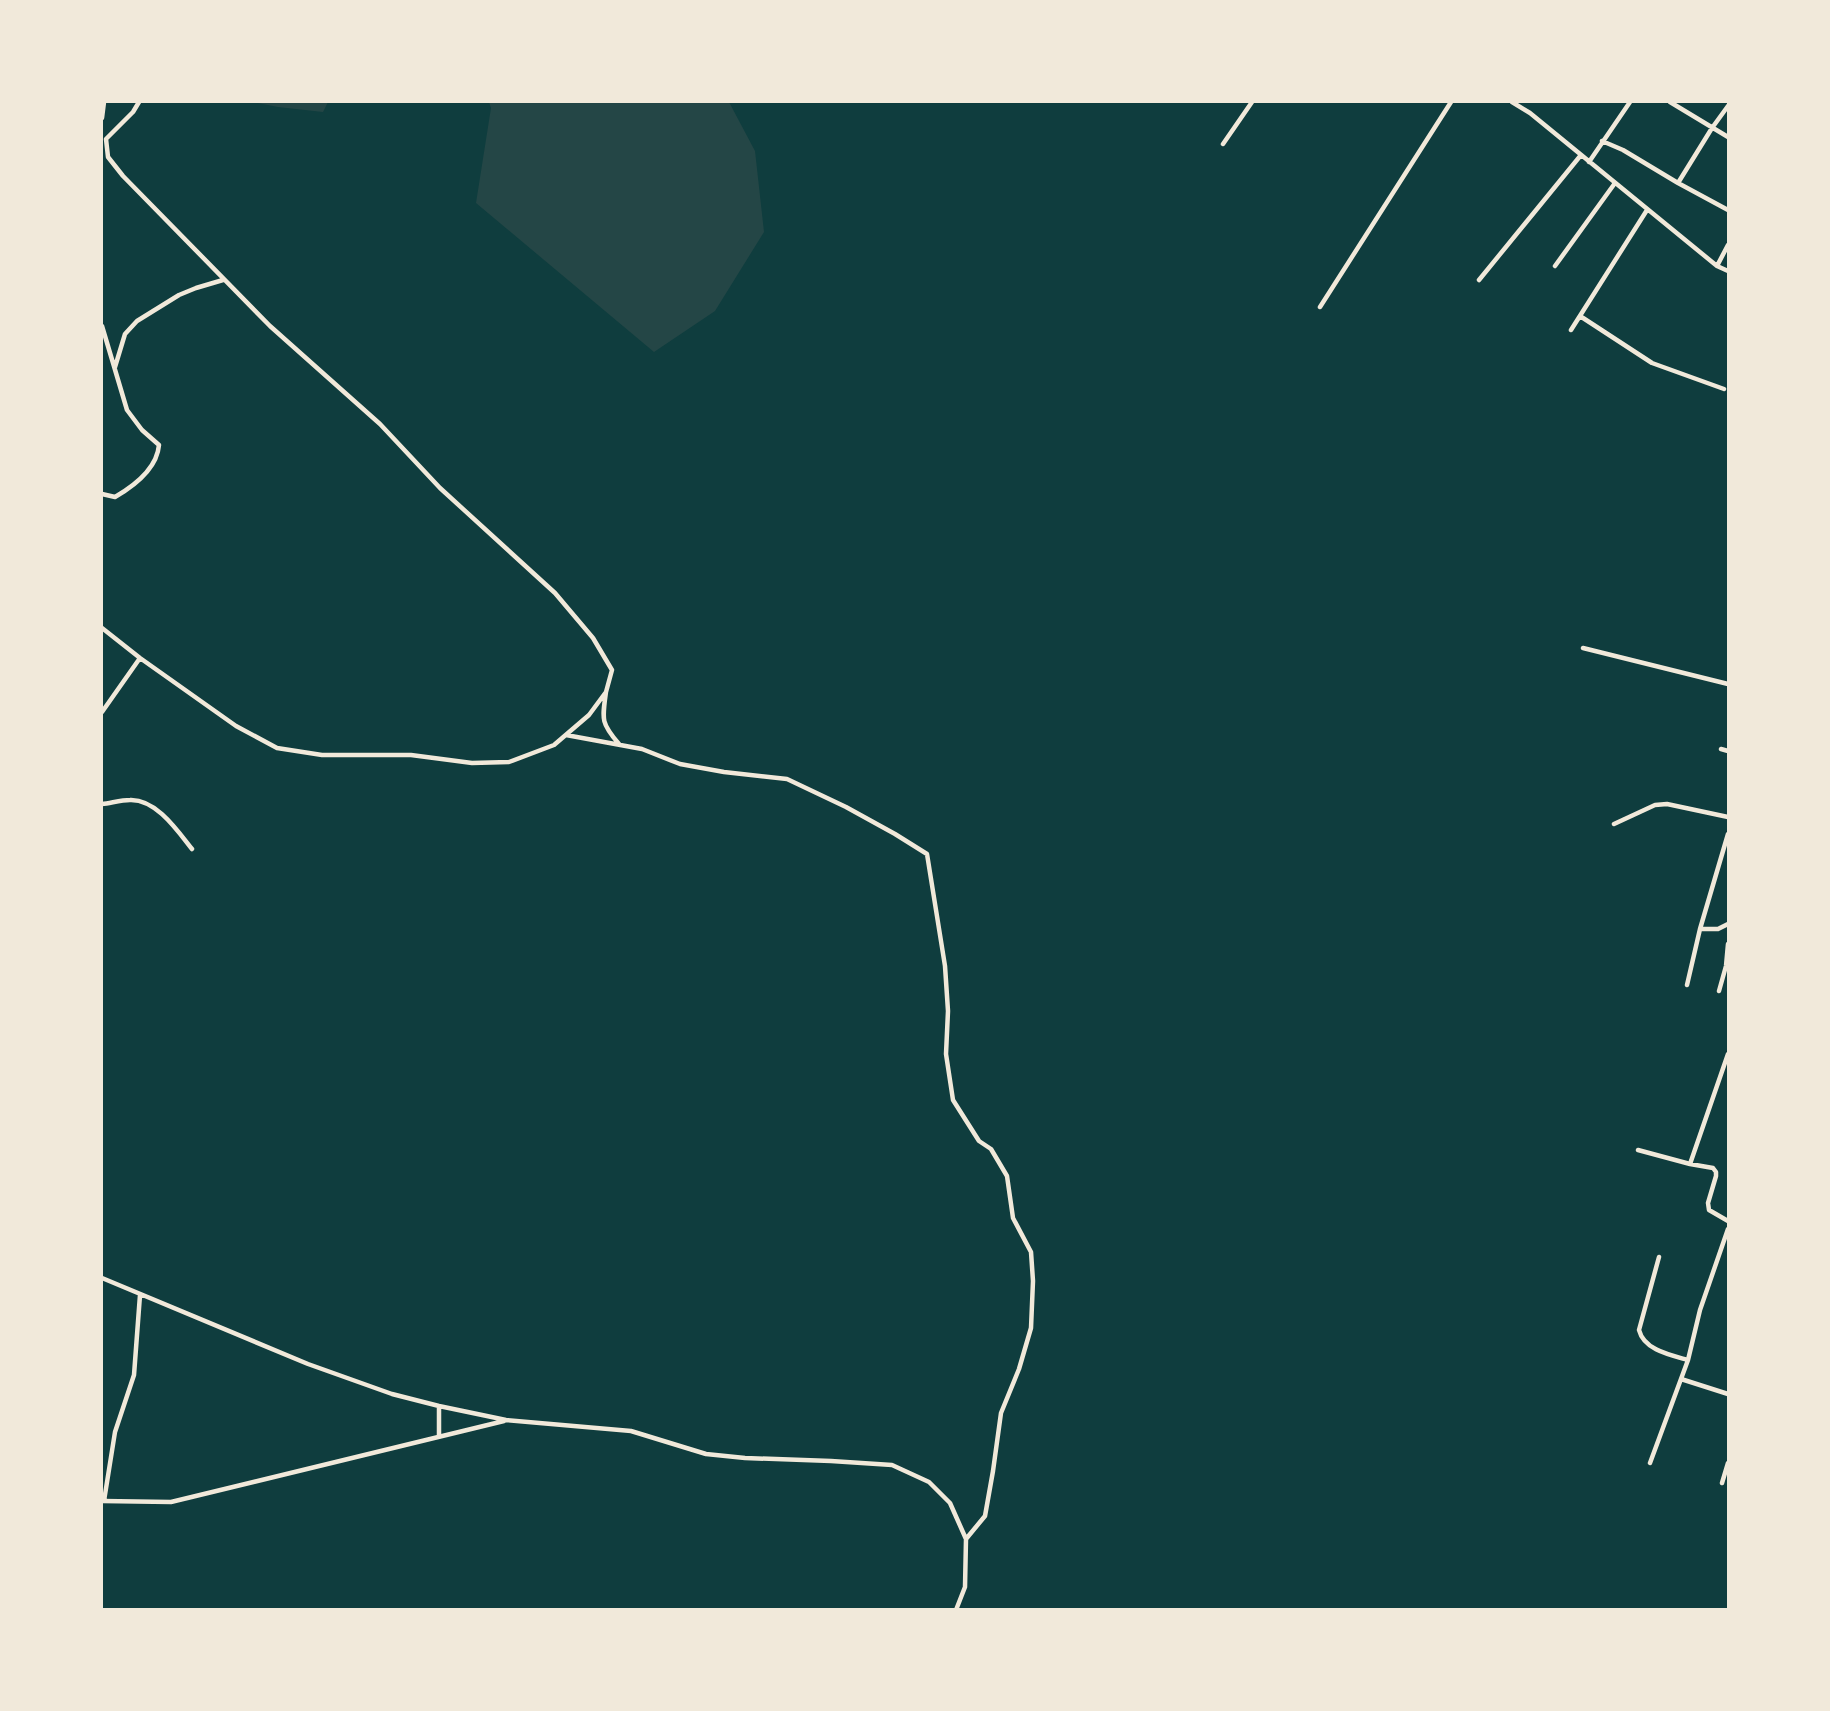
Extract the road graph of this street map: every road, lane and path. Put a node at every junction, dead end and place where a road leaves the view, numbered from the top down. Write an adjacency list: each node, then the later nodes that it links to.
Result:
1 (104, 102): 9 (street)
2 (139, 102): 11 (street)
3 (1252, 102): 14 (street)
4 (1451, 102): 27 (street)
5 (1514, 102): 15 (street)
6 (1630, 102): 13 (street)
7 (1670, 102): 10 (street)
8 (1728, 106): 10 (street)
9 (102, 118)
10 (1712, 128): 12 (street); 18 (street)
11 (104, 137): 25 (street)
12 (1728, 137)
13 (1602, 141): 16 (street); 18 (street)
14 (1223, 144)
15 (1581, 155): 16 (street); 26 (street)
16 (1589, 162): 17 (street)
17 (1615, 183): 20 (street); 22 (street)
18 (1678, 183): 19 (street)
19 (1728, 210)
20 (1647, 211): 23 (street); 28 (street)
21 (1728, 245): 23 (street)
22 (1555, 266)
23 (1717, 266): 24 (street)
24 (1728, 271)
25 (224, 279): 31 (street); 38 (street)
26 (1479, 280)
27 (1320, 307)
28 (1580, 316): 30 (street); 32 (street)
29 (102, 326): 31 (street)
30 (1571, 330)
31 (114, 368): 33 (street)
32 (1724, 389)
33 (102, 494)
34 (102, 628): 36 (street)
35 (1583, 648): 37 (street)
36 (140, 658): 39 (street); 40 (street)
37 (1728, 684)
38 (606, 692): 40 (street); 41 (street)
39 (102, 712)
40 (565, 735): 41 (street)
41 (619, 744): 72 (street)
42 (1721, 749): 43 (street)
43 (1728, 751)
44 (102, 804): 48 (street)
45 (1728, 817): 46 (street)
46 (1614, 824)
47 (1728, 834): 50 (street)
48 (191, 849)
49 (1728, 924): 50 (street)
50 (1700, 929): 52 (street)
51 (1728, 944): 53 (street)
52 (1687, 985)
53 (1719, 991)
54 (1728, 1054): 56 (street)
55 (1637, 1150): 56 (street)
56 (1690, 1164): 57 (street)
57 (1728, 1221)
58 (1728, 1229): 62 (street)
59 (1659, 1257): 62 (street)
60 (102, 1279): 61 (street)
61 (140, 1296): 65 (street); 71 (street)
62 (1688, 1360): 63 (street)
63 (1681, 1379): 64 (street); 68 (street)
64 (1728, 1394)
65 (439, 1406): 66 (street); 67 (street)
66 (506, 1420): 67 (street); 72 (street)
67 (439, 1437): 71 (street)
68 (1650, 1462)
69 (1728, 1463): 70 (street)
70 (1722, 1483)
71 (103, 1501)
72 (966, 1539): 73 (street)
73 (956, 1609)

